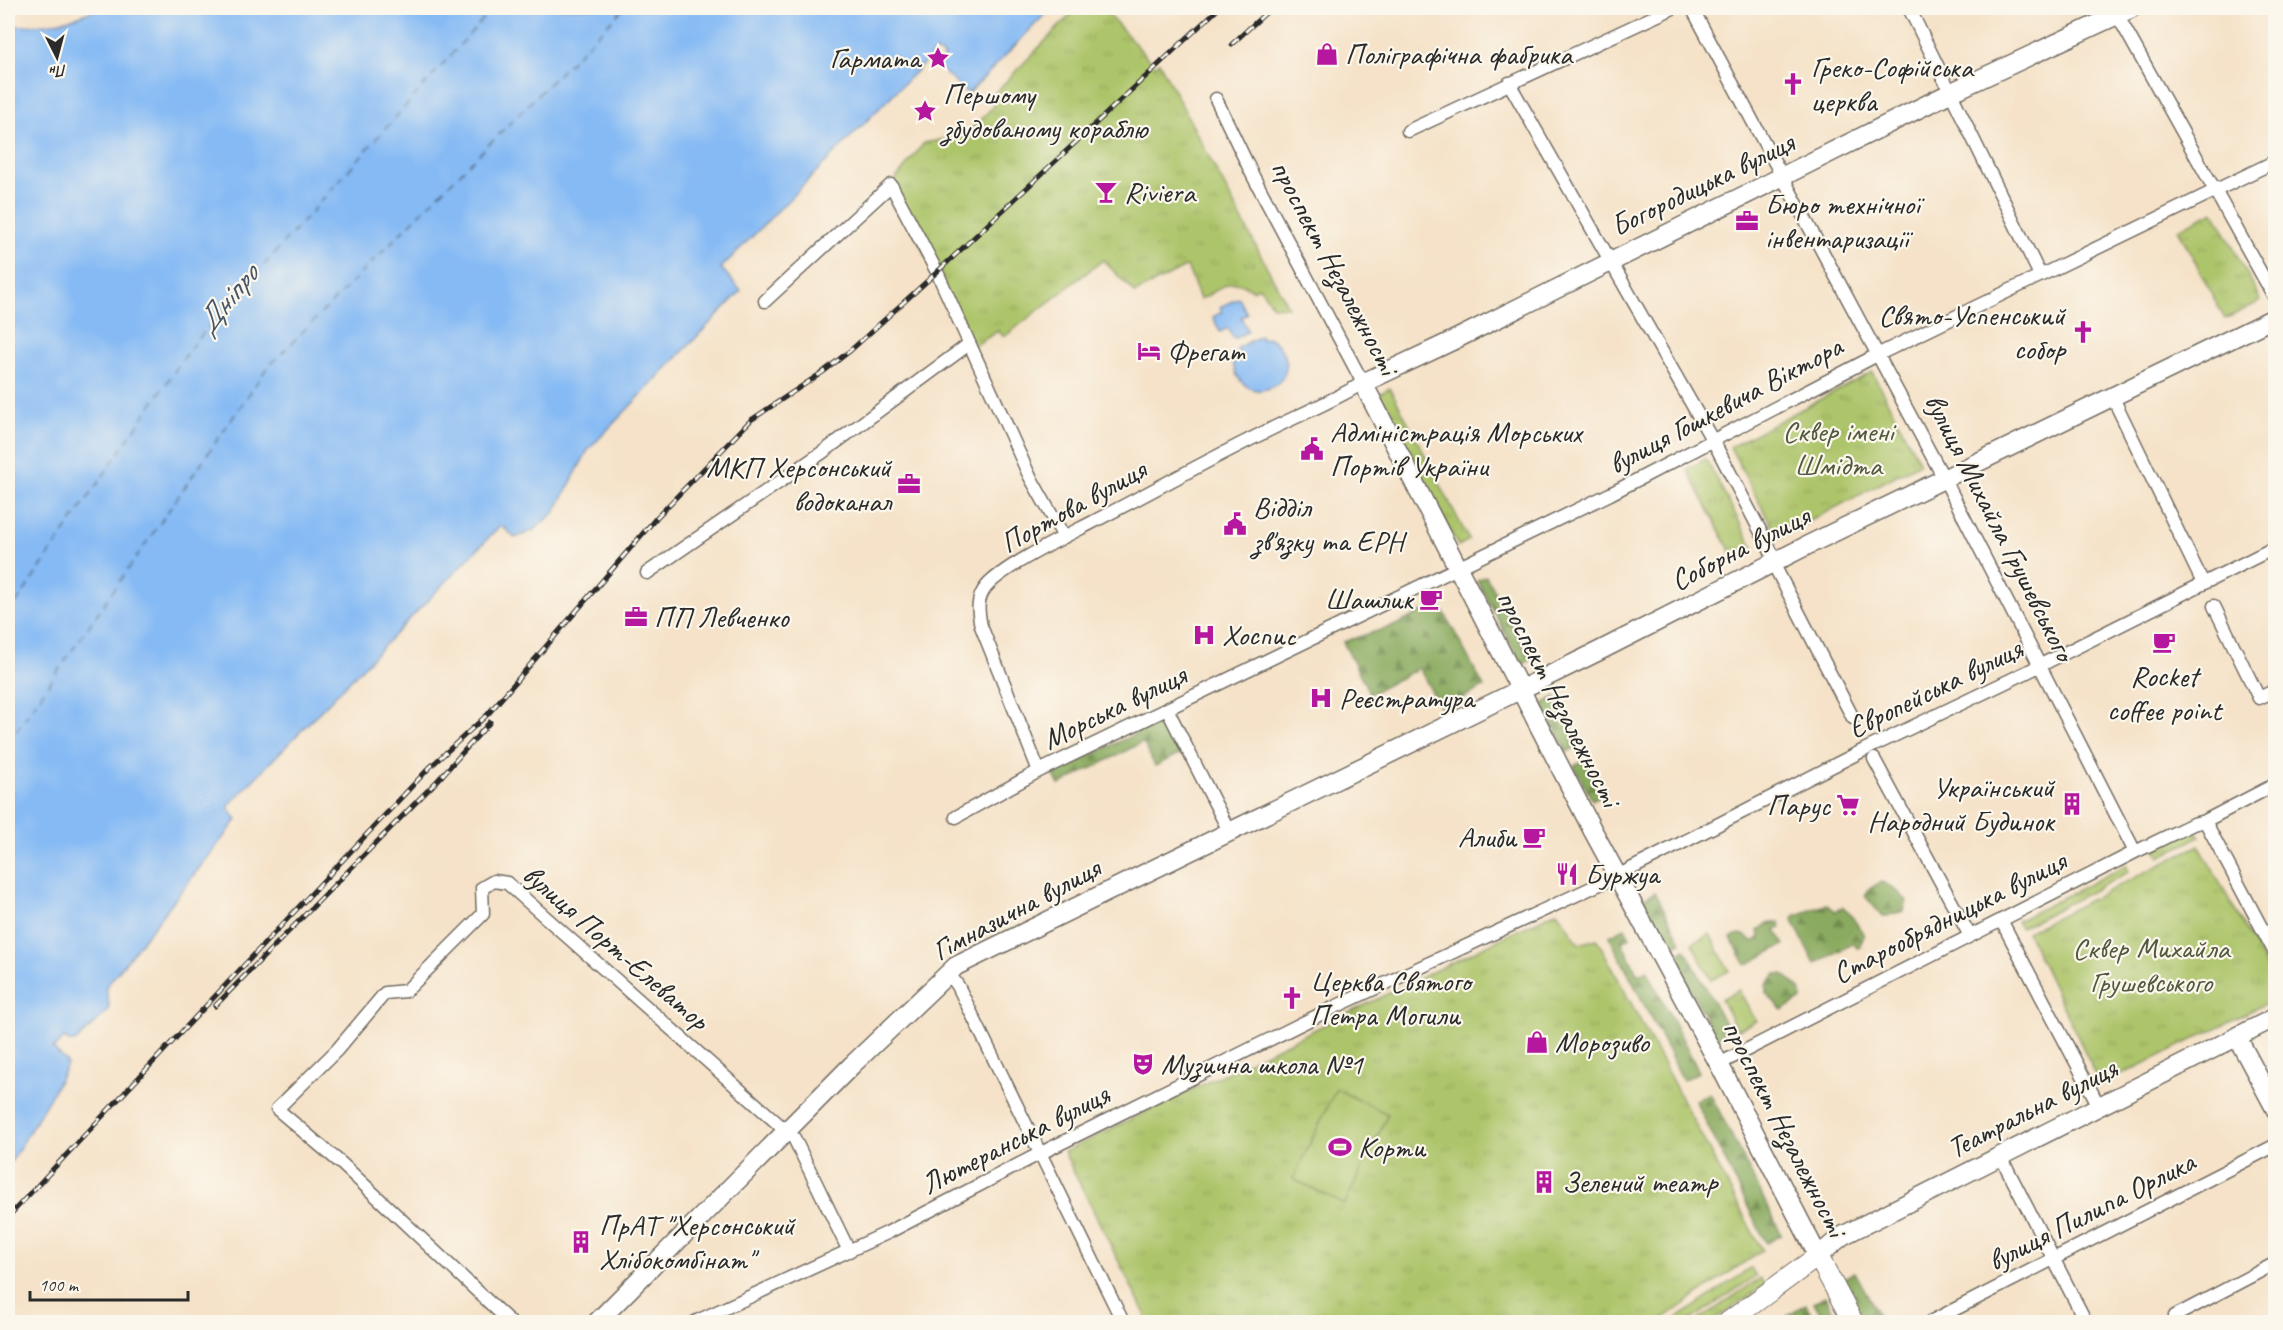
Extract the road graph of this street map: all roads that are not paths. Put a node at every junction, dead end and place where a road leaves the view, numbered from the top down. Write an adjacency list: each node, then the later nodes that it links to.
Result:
1 (1673, 8): 5 (street)
2 (1692, 8): 10 (street, вулиця Михайла Грушевського)
3 (1909, 8): 6 (street)
4 (2121, 10): 6 (street, Богородицька вулиця); 11 (street)
5 (1509, 83): 8 (street); 12 (street)
6 (1952, 92): 10 (street, Богородицька вулиця); 13 (street)
7 (1216, 99): 19 (street, проспект Незалежності)
8 (1408, 131)
9 (2276, 161): 11 (street, вулиця Гошкевича Віктора)
10 (1783, 177): 12 (street, Богородицька вулиця); 18 (street, вулиця Михайла Грушевського)
11 (2216, 190): 13 (street, вулиця Гошкевича Віктора); 14 (street)
12 (1611, 260): 19 (street, Богородицька вулиця); 21 (street)
13 (2040, 275): 18 (street, вулиця Гошкевича Віктора)
14 (2276, 300)
15 (765, 301): 17 (street)
16 (2276, 317): 20 (street, Соборна вулиця)
17 (969, 344): 23 (street); 27 (street)
18 (1879, 354): 21 (street, вулиця Гошкевича Віктора); 22 (street, вулиця Михайла Грушевського)
19 (1362, 383): 23 (street, Портова вулиця); 26 (street, проспект Незалежності)
20 (2112, 396): 22 (street, Соборна вулиця); 28 (street)
21 (1713, 441): 25 (street); 26 (street, вулиця Гошкевича Віктора)
22 (1944, 479): 25 (street, Соборна вулиця); 30 (street, вулиця Михайла Грушевського)
23 (1064, 537): 36 (street, Портова вулиця)
24 (2276, 547): 28 (street, Європейська вулиця)
25 (1774, 562): 31 (street, Соборна вулиця); 34 (street)
26 (1458, 568): 31 (street, проспект Незалежності); 33 (street, Морська вулиця)
27 (647, 573)
28 (2203, 583): 30 (street, Європейська вулиця)
29 (2214, 606): 32 (street)
30 (2040, 666): 41 (street, вулиця Михайла Грушевського); 42 (street, Європейська вулиця)
31 (1521, 688): 40 (street, Гімназична вулиця); 42 (street, проспект Незалежності)
32 (2276, 690)
33 (1167, 709): 36 (street, Морська вулиця); 40 (street)
34 (1853, 718)
35 (1874, 759): 44 (street)
36 (1039, 771): 38 (street, Морська вулиця)
37 (2276, 784): 39 (street, Старообрядницька вулиця)
38 (956, 817)
39 (2205, 821): 41 (street, Старообрядницька вулиця); 45 (street)
40 (1229, 831): 46 (street, Гімназична вулиця)
41 (2135, 852): 43 (street, Старообрядницька вулиця)
42 (1617, 876): 49 (street, проспект Незалежності); 54 (street, Лютеранська вулиця)
43 (2001, 920): 44 (street, Старообрядницька вулиця); 50 (street)
44 (1970, 936): 49 (street, Старообрядницька вулиця)
45 (2276, 955)
46 (948, 972): 52 (street, Гімназична вулиця); 54 (street)
47 (2276, 1017): 48 (street, Театральна вулиця)
48 (2237, 1037): 50 (street, Театральна вулиця); 51 (street)
49 (1719, 1064): 57 (street, проспект Незалежності)
50 (2099, 1106): 55 (street, Театральна вулиця)
51 (2276, 1110)
52 (787, 1132): 56 (street, вулиця Порт-Елеватор); 61 (street, вулиця Порт-Елеватор); 62 (street, Гімназична вулиця)
53 (2276, 1145): 58 (street, вулиця Пилипа Орлика)
54 (1039, 1155): 56 (street, Лютеранська вулиця); 64 (street)
55 (2000, 1155): 57 (street, Театральна вулиця); 58 (street)
56 (849, 1251): 63 (street, Лютеранська вулиця)
57 (1818, 1256): 65 (main road); 66 (main road, проспект Незалежності)
58 (2054, 1259): 67 (street, вулиця Пилипа Орлика); 68 (street)
59 (2276, 1263): 60 (street)
60 (2175, 1316)
61 (510, 1323)
62 (597, 1323)
63 (695, 1323)
64 (1123, 1323)
65 (1728, 1323)
66 (1853, 1323)
67 (1930, 1323)
68 (2086, 1323)

